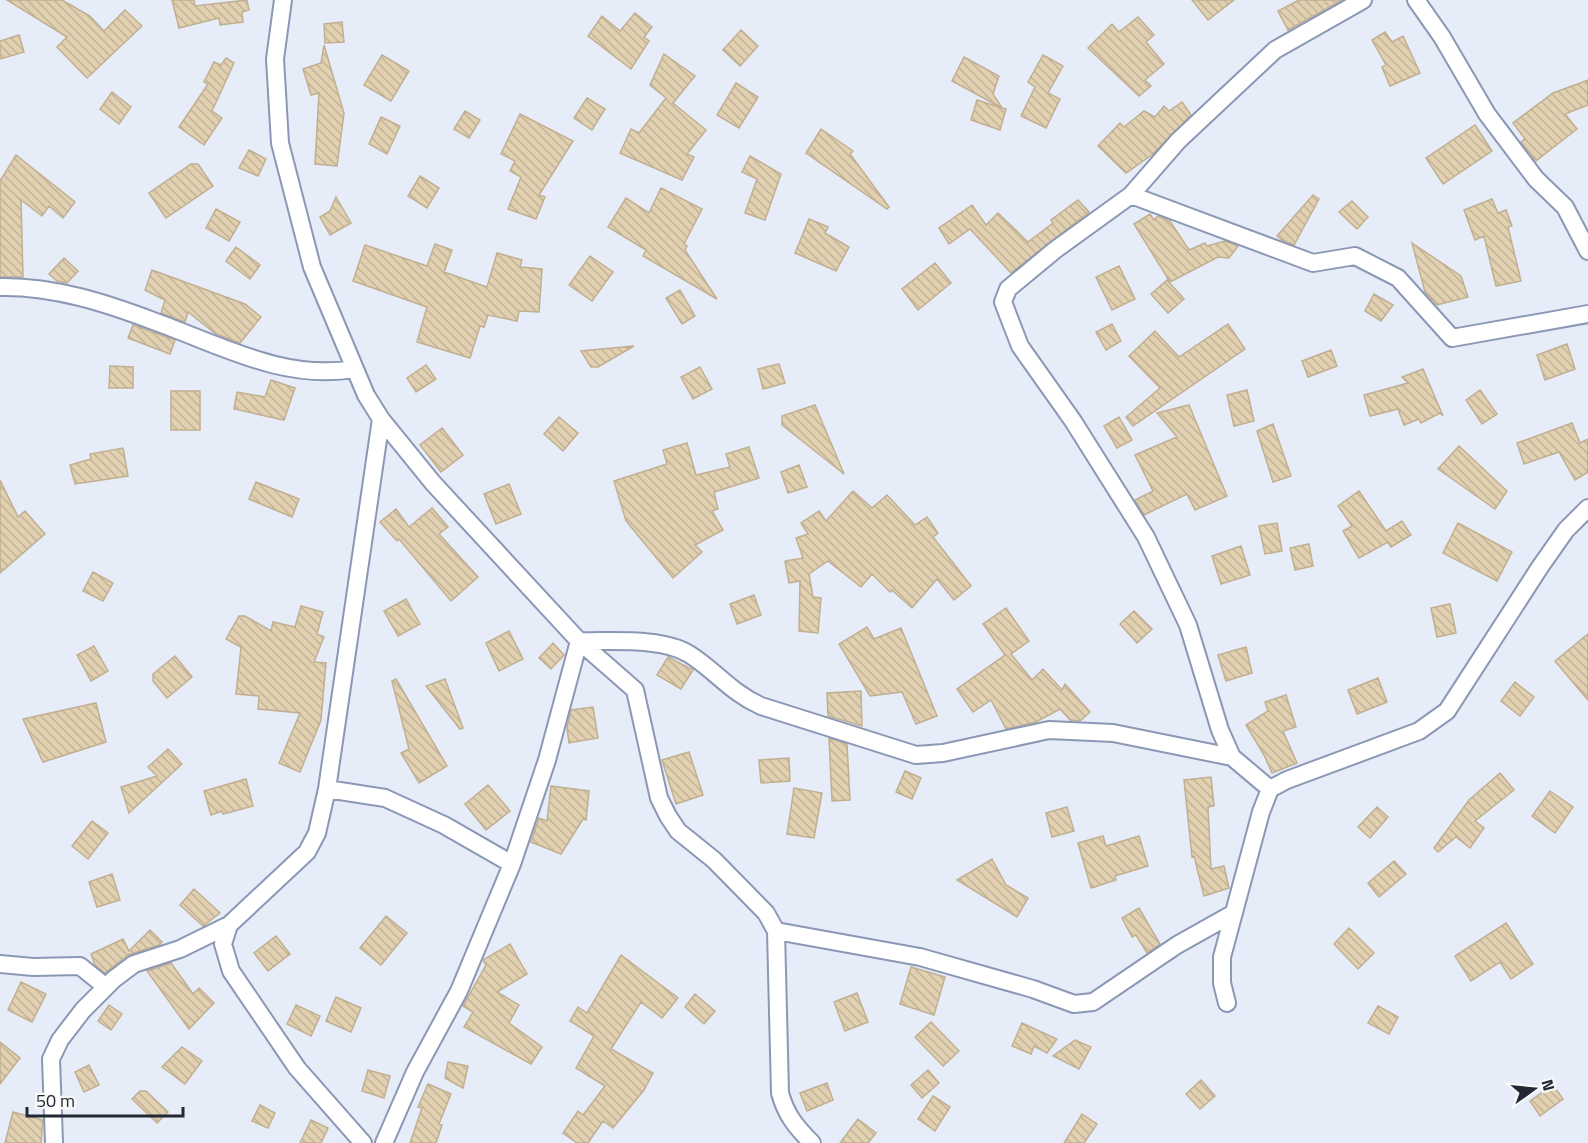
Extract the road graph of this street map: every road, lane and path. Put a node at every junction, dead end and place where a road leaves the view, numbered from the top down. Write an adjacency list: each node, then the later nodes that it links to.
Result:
1 (283, 0): 8 (street)
2 (1363, 0): 4 (street)
3 (1416, 0): 5 (street)
4 (1131, 195): 7 (street); 12 (street)
5 (1588, 251)
6 (0, 286): 8 (street)
7 (1588, 314)
8 (354, 369): 9 (street)
9 (381, 419): 11 (street); 13 (street)
10 (1588, 508): 14 (street)
11 (579, 640): 12 (street); 15 (street); 18 (street)
12 (1232, 757): 14 (street)
13 (327, 789): 15 (street); 17 (street)
14 (1270, 789): 16 (street)
15 (512, 864): 24 (street)
16 (1234, 913): 18 (street); 21 (street)
17 (229, 925): 20 (street); 23 (street)
18 (776, 931): 25 (street)
19 (0, 964): 20 (street)
20 (106, 987): 22 (street)
21 (1227, 1003)
22 (54, 1143)
23 (363, 1143)
24 (384, 1143)
25 (812, 1143)

